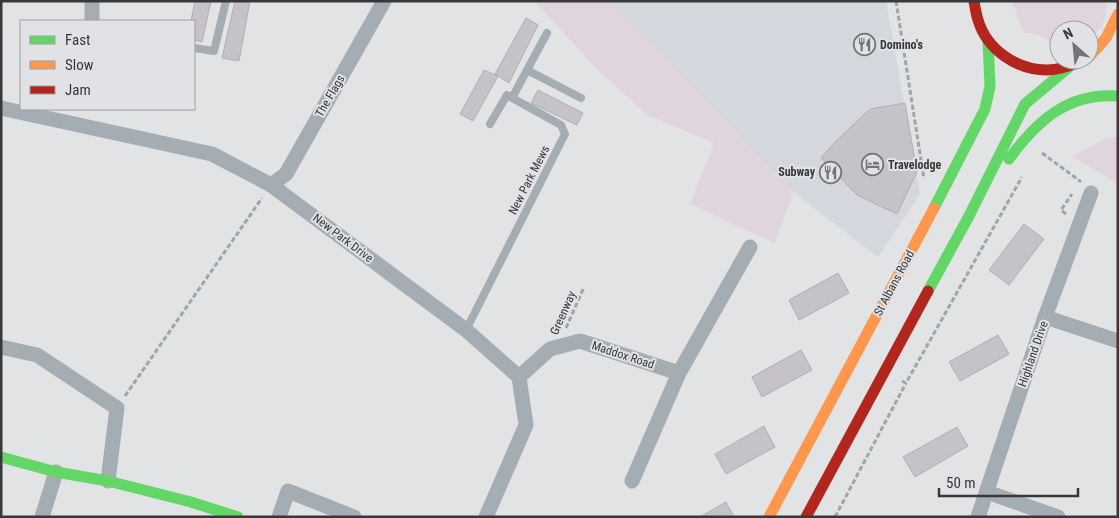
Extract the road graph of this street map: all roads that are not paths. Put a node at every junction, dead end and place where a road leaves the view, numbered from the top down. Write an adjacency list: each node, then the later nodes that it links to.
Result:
1 (92, 1): 6 (street)
2 (226, 1): 9 (lane)
3 (384, 1): 20 (street, The Flags)
4 (974, 1): 8 (main road)
5 (1118, 14): 10 (main road)
6 (92, 20)
7 (547, 33): 11 (lane)
8 (988, 41): 12 (main road); 40 (main road, St Albans Road)
9 (195, 48)
10 (1099, 50)
11 (527, 70): 15 (lane); 16 (lane)
12 (1049, 70)
13 (1066, 70): 22 (main road)
14 (1118, 96): 22 (main road)
15 (512, 98): 19 (lane); 25 (lane, New Park Mews)
16 (581, 98)
17 (1, 108): 18 (street, New Park Drive)
18 (73, 116): 20 (street, New Park Drive)
19 (490, 124)
20 (271, 185): 25 (street, New Park Drive)
21 (1091, 193): 24 (street, Highland Drive)
22 (968, 216): 41 (main road)
23 (750, 247): 28 (street)
24 (1046, 317): 26 (street); 34 (street, Highland Drive)
25 (466, 330): 29 (street, New Park Drive)
26 (1118, 341)
27 (1, 346): 32 (street)
28 (679, 373): 29 (street, Maddox Road); 33 (street)
29 (519, 377): 39 (street)
30 (1, 456): 31 (main road)
31 (56, 472): 32 (main road); 35 (street)
32 (108, 481): 36 (main road)
33 (632, 481)
34 (987, 492): 42 (street, Highland Drive); 43 (street)
35 (42, 517)
36 (238, 517)
37 (279, 517): 38 (street)
38 (354, 517)
39 (486, 517)
40 (769, 517)
41 (806, 517)
42 (978, 517)
43 (1058, 517)

